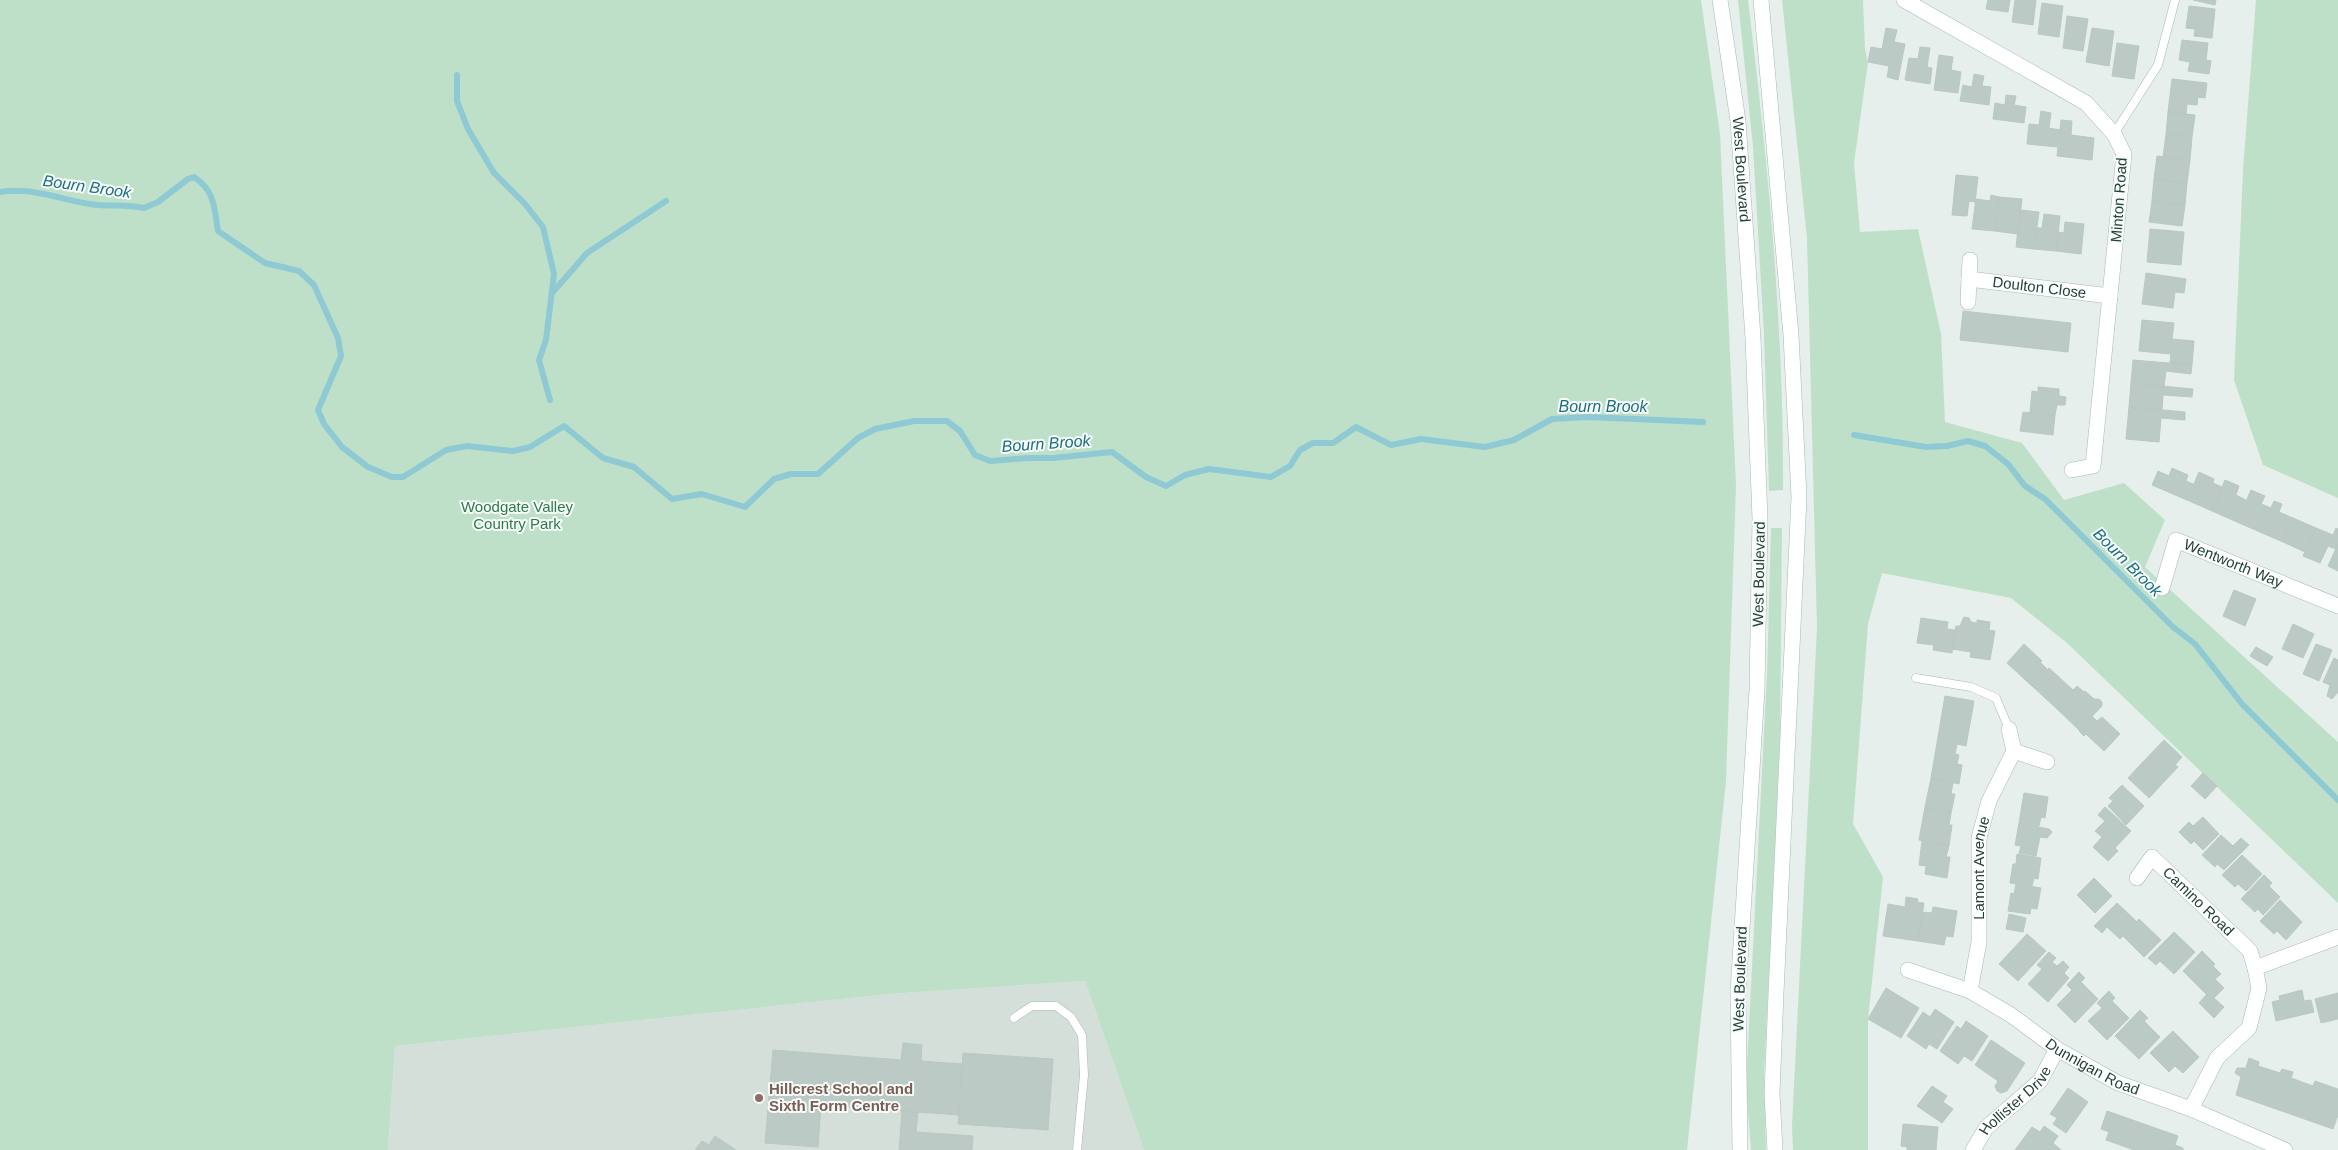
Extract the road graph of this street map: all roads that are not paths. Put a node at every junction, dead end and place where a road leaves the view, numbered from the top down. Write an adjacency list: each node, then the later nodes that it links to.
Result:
1 (1720, 0): 26 (street, West Boulevard)
2 (1761, 0): 27 (street)
3 (1904, 0): 5 (street, Minton Road)
4 (2175, 0): 5 (lane)
5 (2114, 134): 8 (street, Minton Road)
6 (1970, 260): 7 (street)
7 (1969, 279): 8 (street, Doulton Close); 9 (street)
8 (2110, 296): 10 (street, Minton Road)
9 (1968, 302)
10 (2072, 470)
11 (2162, 588): 12 (street, Wentworth Way)
12 (2338, 606)
13 (1916, 678): 14 (lane)
14 (2009, 729): 15 (street)
15 (2014, 751): 16 (street); 21 (street, Lamont Avenue)
16 (2046, 762)
17 (2137, 878): 19 (street, Camino Road)
18 (2338, 937): 19 (street)
19 (2255, 968): 24 (street, Camino Road)
20 (1908, 970): 21 (street, Dunnigan Road)
21 (1970, 990): 23 (street, Dunnigan Road)
22 (1014, 1018): 25 (lane)
23 (2056, 1049): 24 (street, Dunnigan Road); 28 (street, Hollister Drive)
24 (2191, 1109): 29 (street, Dunnigan Road)
25 (1077, 1150)
26 (1740, 1150)
27 (1775, 1150)
28 (1973, 1150)
29 (2283, 1150)

